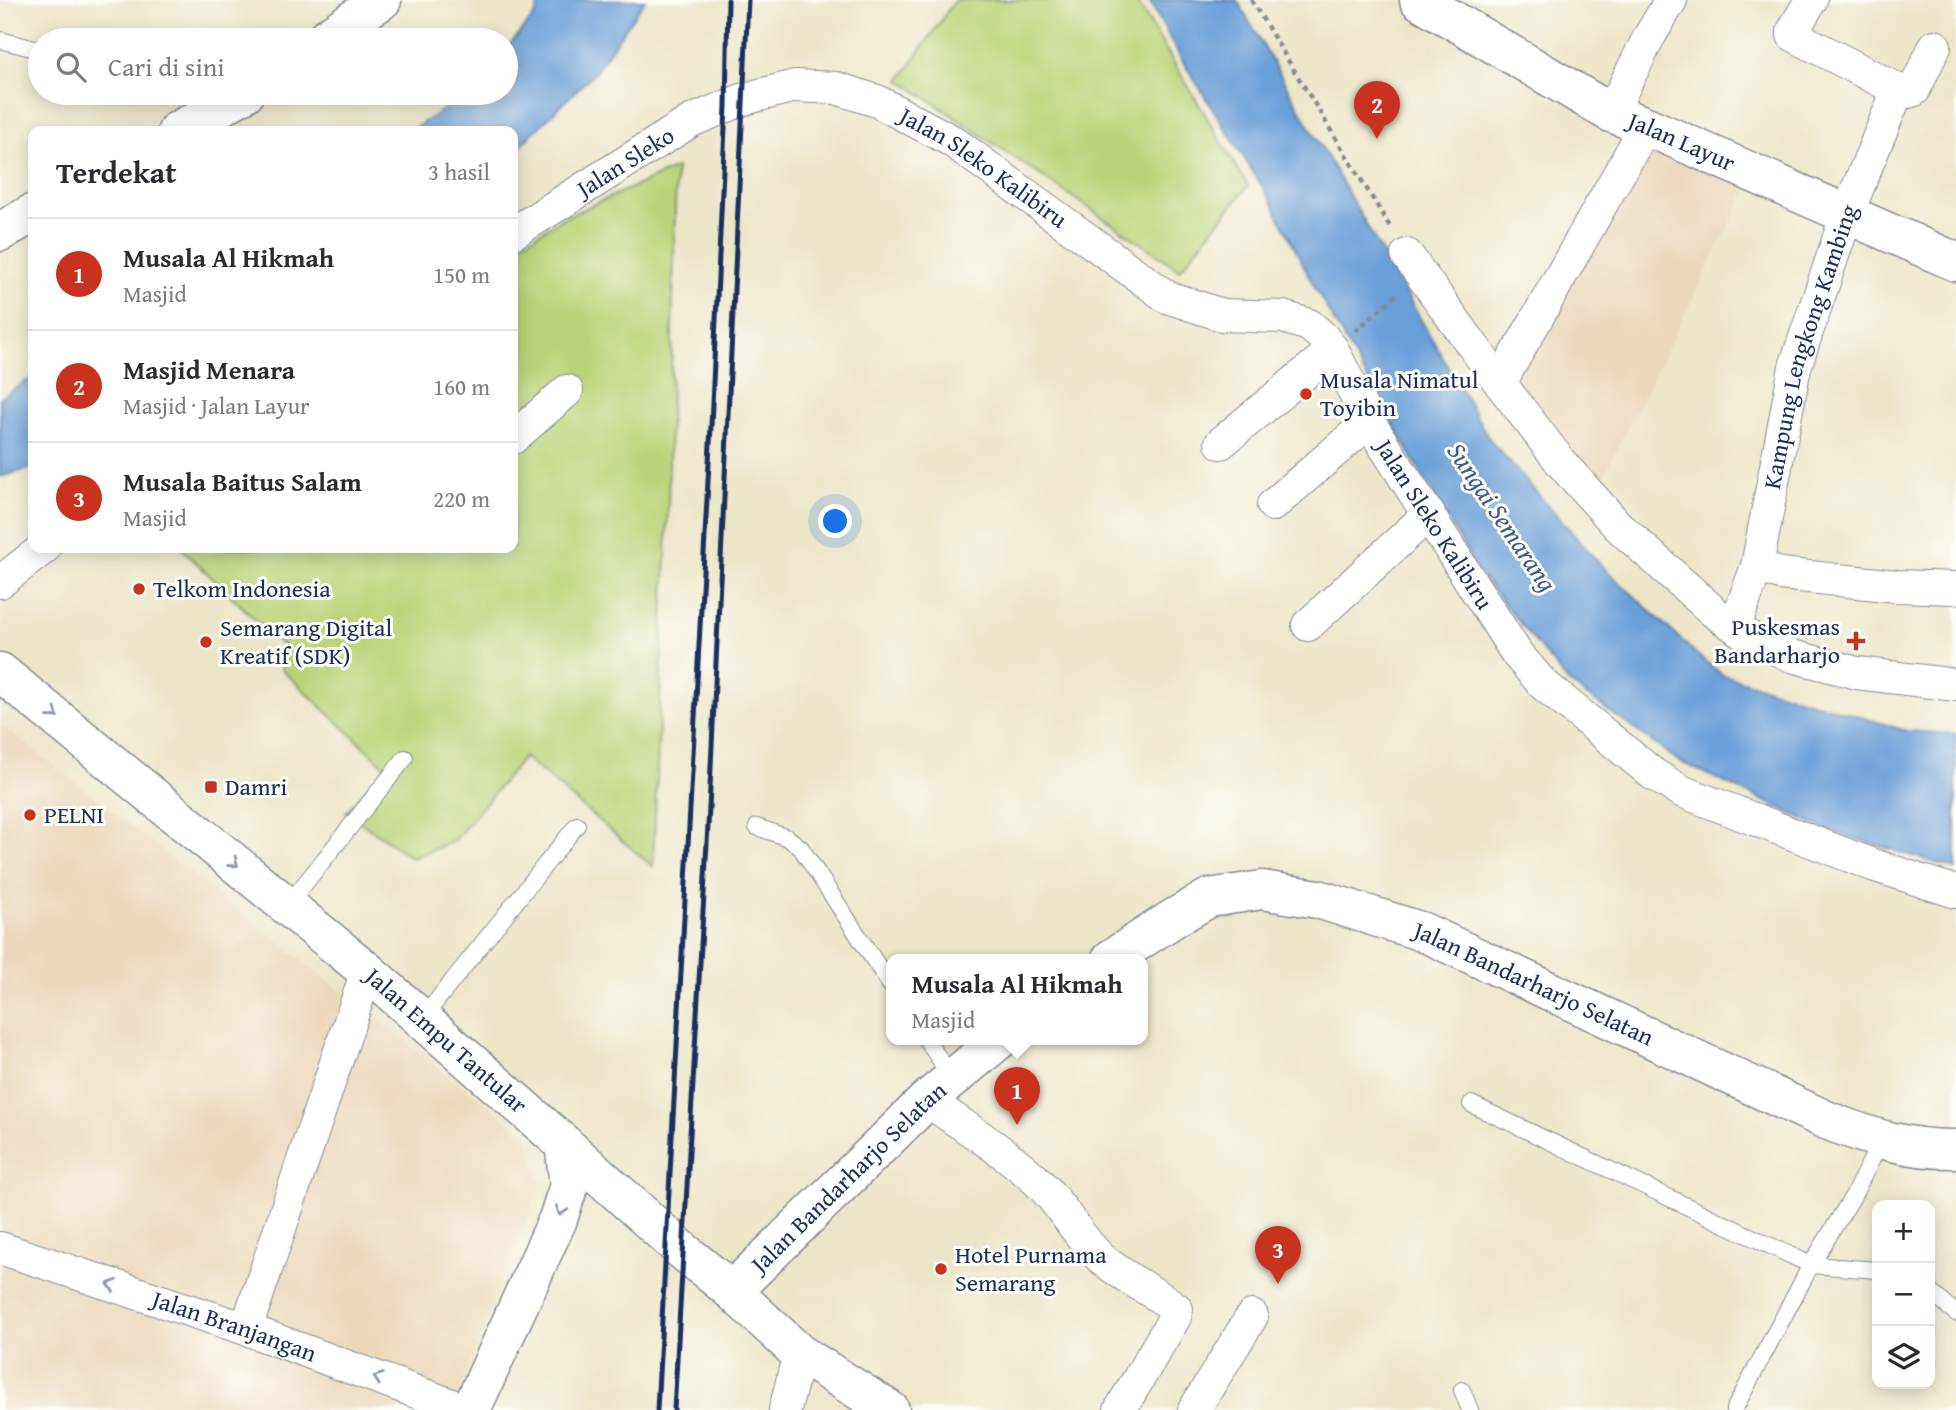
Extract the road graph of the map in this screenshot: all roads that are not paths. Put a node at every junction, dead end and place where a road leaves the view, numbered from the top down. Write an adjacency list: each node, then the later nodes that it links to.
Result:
1 (382, 0): 5 (street)
2 (1419, 0): 12 (street, Jalan Layur)
3 (1671, 0): 12 (street)
4 (1811, 0): 9 (street)
5 (341, 28)
6 (0, 40): 8 (lane)
7 (1935, 46): 9 (street)
8 (28, 47)
9 (1898, 90): 15 (street, Kampung Lengkong Kambing)
10 (744, 99): 17 (street, Jalan Sleko); 21 (street, Jalan Sleko Kalibiru)
11 (224, 105): 13 (street)
12 (1611, 113): 14 (street, Jalan Layur)
13 (186, 126)
14 (1646, 126): 15 (street, Jalan Layur); 22 (street)
15 (1847, 214): 20 (street, Jalan Layur); 30 (street, Kampung Lengkong Kambing)
16 (28, 217): 18 (street)
17 (518, 230)
18 (0, 232)
19 (1407, 255): 22 (street)
20 (1956, 262)
21 (1344, 341): 24 (street, Jalan Sleko Kalibiru); 26 (street)
22 (1500, 383): 34 (street)
23 (567, 391): 25 (street)
24 (1368, 422): 27 (street); 28 (street, Jalan Sleko Kalibiru)
25 (518, 434)
26 (1221, 443)
27 (1273, 505)
28 (1429, 514): 33 (street); 40 (street, Jalan Sleko Kalibiru)
29 (38, 553): 31 (street)
30 (1757, 566): 32 (street); 34 (street, Kampung Lengkong Kambing)
31 (0, 582)
32 (1956, 588)
33 (1308, 625)
34 (1735, 626): 36 (street)
35 (0, 672): 41 (street, Jalan Empu Tantular, one-way to 41)
36 (1956, 685)
37 (405, 758): 41 (lane)
38 (577, 825): 45 (lane)
39 (757, 827): 44 (lane)
40 (1956, 892)
41 (287, 906): 43 (street, Jalan Empu Tantular)
42 (1119, 954): 50 (street, Jalan Bandarharjo Selatan)
43 (367, 971): 45 (street, Jalan Empu Tantular); 60 (street)
44 (886, 978)
45 (422, 1019): 51 (street, Jalan Empu Tantular)
46 (928, 1045): 48 (lane)
47 (993, 1045): 48 (street, Jalan Bandarharjo Selatan)
48 (940, 1089): 56 (street, Jalan Bandarharjo Selatan); 67 (street)
49 (1472, 1104): 54 (lane)
50 (1881, 1141): 52 (street, Jalan Bandarharjo Selatan); 54 (lane)
51 (564, 1144): 56 (street, Jalan Empu Tantular); 64 (street, one-way to 64)
52 (1948, 1154)
53 (0, 1248): 60 (street, Jalan Branjangan, one-way to 53)
54 (1811, 1265): 55 (lane); 70 (lane)
55 (1872, 1270)
56 (732, 1290): 61 (street, Jalan Empu Tantular)
57 (1935, 1296): 58 (lane)
58 (1956, 1313)
59 (1252, 1316): 68 (street)
60 (247, 1329): 63 (street, Jalan Branjangan, one-way to 60)
61 (799, 1353): 65 (street); 66 (street, Jalan Empu Tantular)
62 (1462, 1390): 69 (lane)
63 (465, 1410)
64 (471, 1410)
65 (785, 1410)
66 (890, 1410)
67 (1120, 1410)
68 (1195, 1410)
69 (1470, 1410)
70 (1734, 1410)

